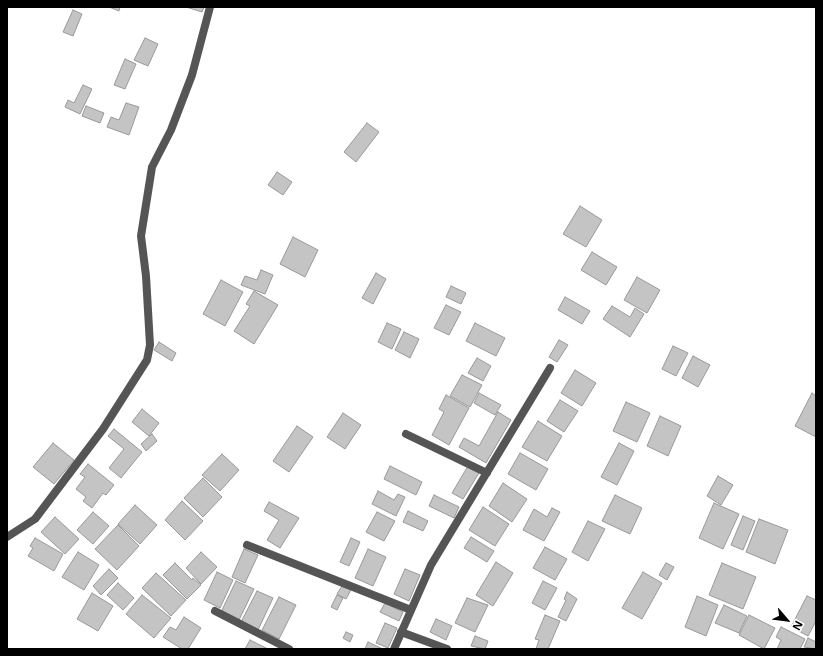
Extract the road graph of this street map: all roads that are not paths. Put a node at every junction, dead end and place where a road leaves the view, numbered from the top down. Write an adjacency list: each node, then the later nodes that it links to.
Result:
1 (210, 7): 5 (street)
2 (550, 368): 4 (street)
3 (406, 434): 4 (street)
4 (487, 473): 7 (street)
5 (7, 537)
6 (247, 545): 7 (street)
7 (411, 610): 9 (street)
8 (215, 611): 10 (street)
9 (401, 632): 11 (street); 12 (street)
10 (289, 649)
11 (394, 649)
12 (447, 649)

